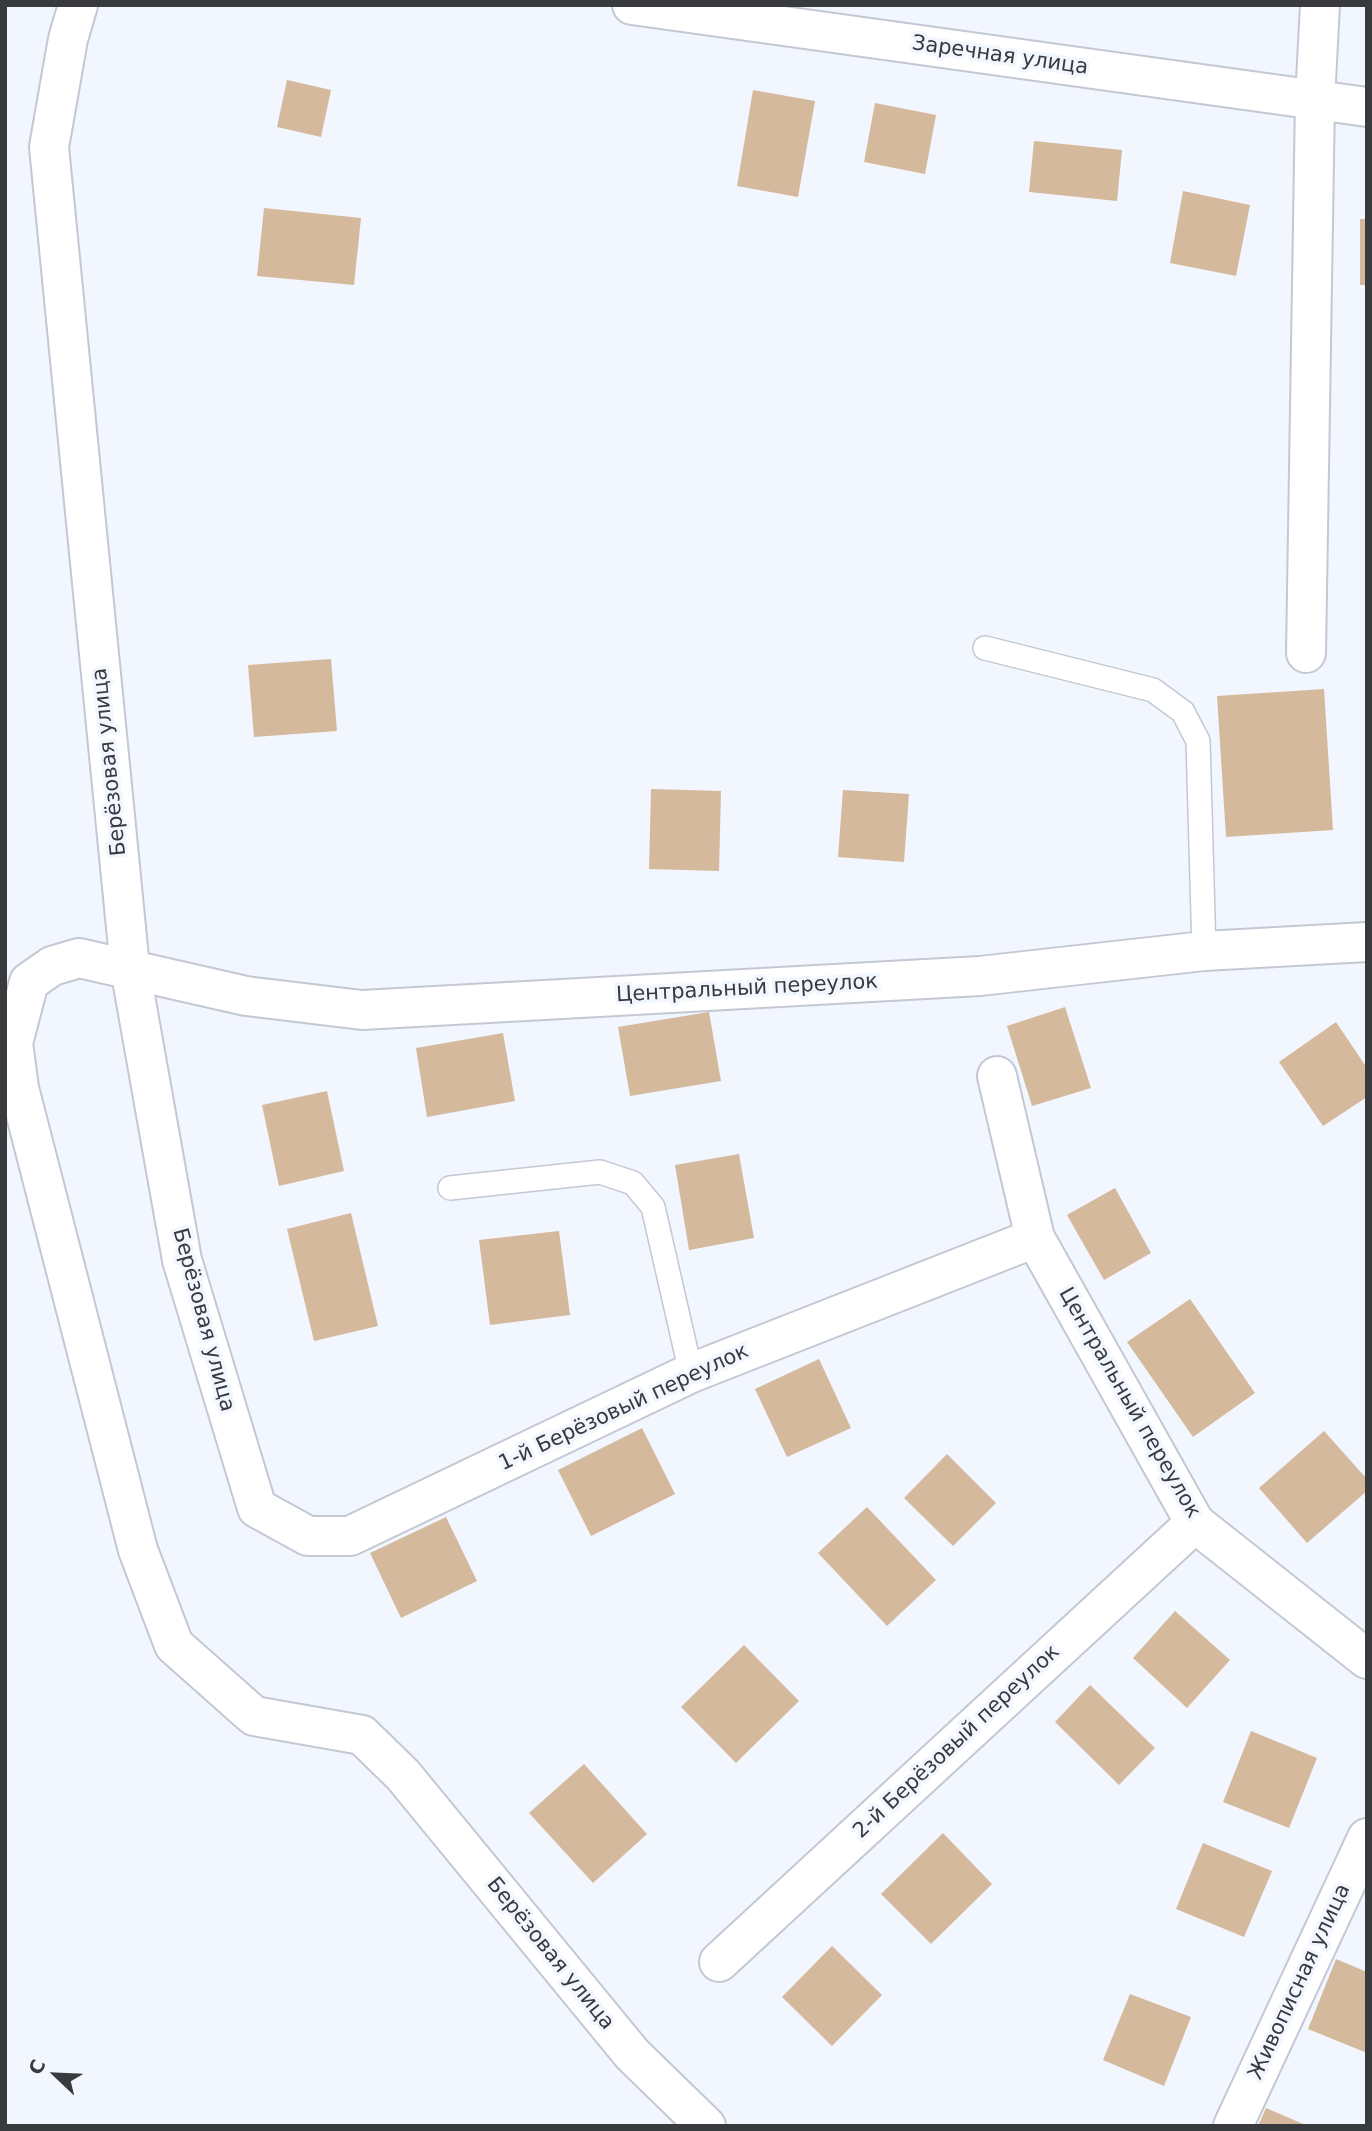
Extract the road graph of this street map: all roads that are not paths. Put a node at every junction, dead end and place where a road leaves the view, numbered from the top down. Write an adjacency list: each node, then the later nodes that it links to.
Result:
1 (78, 5): 10 (street, Берёзовая улица)
2 (632, 5): 4 (street, Заречная улица)
3 (1320, 5): 4 (street)
4 (1315, 99): 5 (street, Заречная улица); 7 (street)
5 (1367, 107)
6 (985, 649): 9 (lane)
7 (1306, 653)
8 (1367, 942): 9 (street, Центральный переулок)
9 (1204, 951): 10 (street, Центральный переулок)
10 (130, 968): 15 (street, Берёзовая улица); 18 (street, Центральный переулок)
11 (997, 1076): 13 (street, Центральный переулок)
12 (450, 1188): 14 (lane)
13 (1035, 1238): 14 (street, 1-й Берёзовый переулок); 16 (street, Центральный переулок)
14 (691, 1373): 15 (street, 1-й Берёзовый переулок)
15 (257, 1508)
16 (1195, 1523): 17 (street, Центральный переулок); 20 (street, 2-й Берёзовый переулок)
17 (1367, 1659)
18 (403, 1775): 21 (street, Берёзовая улица)
19 (1367, 1838): 22 (street, Живописная улица)
20 (719, 1962)
21 (706, 2126)
22 (1233, 2126)

